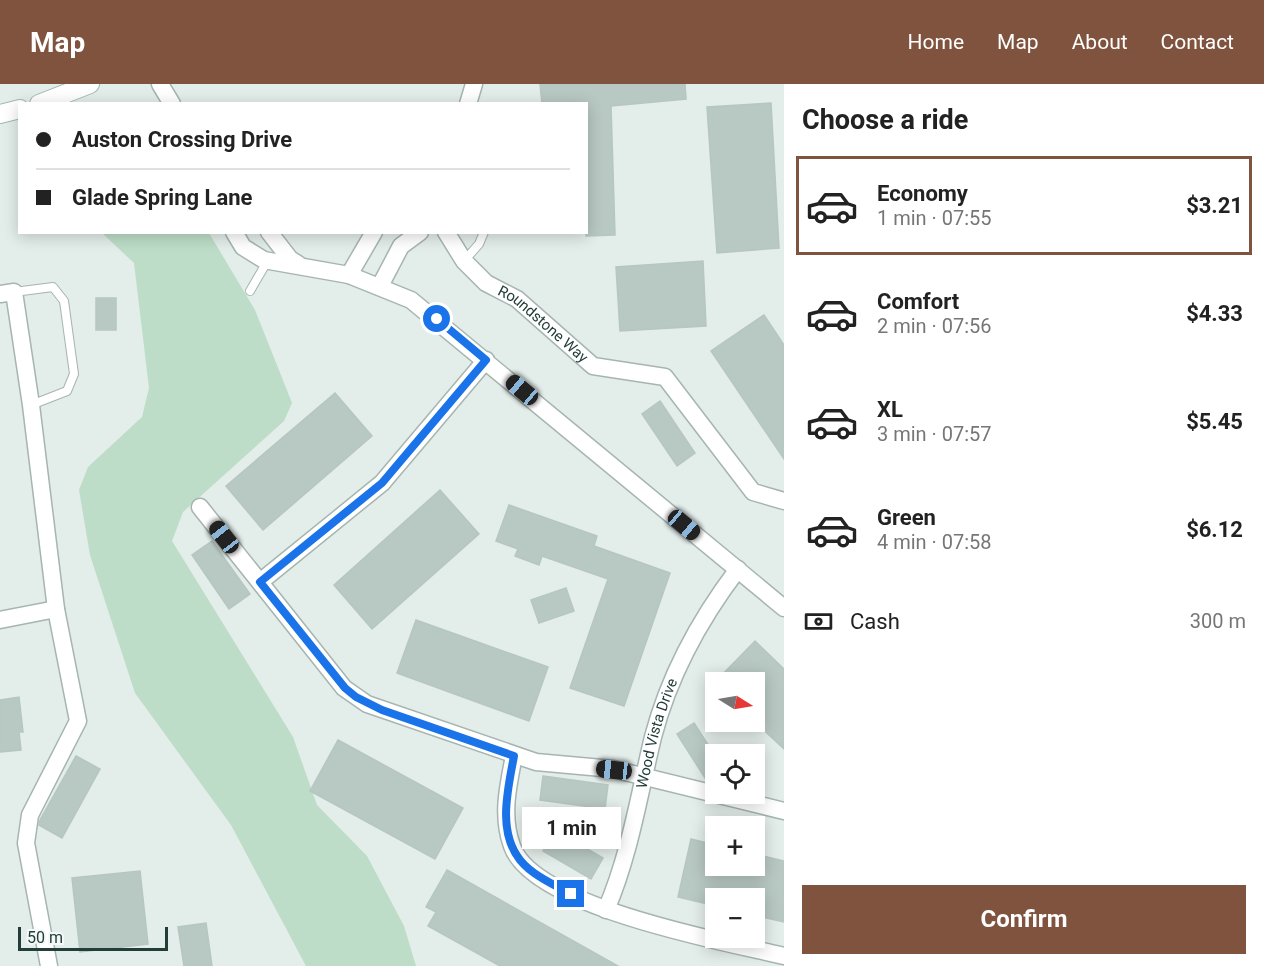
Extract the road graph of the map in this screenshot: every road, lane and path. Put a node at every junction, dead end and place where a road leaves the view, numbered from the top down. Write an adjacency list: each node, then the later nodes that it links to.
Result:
1 (90, 84): 5 (main road)
2 (153, 84): 6 (street)
3 (160, 84): 7 (street)
4 (474, 84): 8 (street)
5 (44, 102)
6 (158, 102)
7 (171, 102)
8 (469, 102)
9 (18, 110): 10 (main road)
10 (0, 114)
11 (235, 234): 17 (street)
12 (271, 234): 19 (street)
13 (373, 234): 20 (street)
14 (416, 234): 21 (street)
15 (447, 234): 18 (street, Roundstone Way)
16 (483, 234): 18 (lane)
17 (268, 260): 19 (street); 22 (lane)
18 (464, 261): 26 (street, Roundstone Way)
19 (298, 264): 20 (street)
20 (349, 275): 21 (street)
21 (380, 286): 24 (street)
22 (250, 291)
23 (7, 293): 25 (street); 25 (lane)
24 (486, 360): 28 (street); 29 (street)
25 (32, 405): 31 (street)
26 (784, 501)
27 (200, 507): 29 (street)
28 (738, 570): 30 (street); 34 (street, Wood Vista Drive)
29 (260, 582): 33 (street)
30 (784, 608)
31 (56, 609): 32 (street); 38 (street)
32 (0, 620)
33 (514, 756): 34 (street); 36 (street)
34 (645, 776): 35 (street); 36 (street, Wood Vista Drive)
35 (784, 811)
36 (606, 910): 37 (street)
37 (784, 956)
38 (49, 966)

